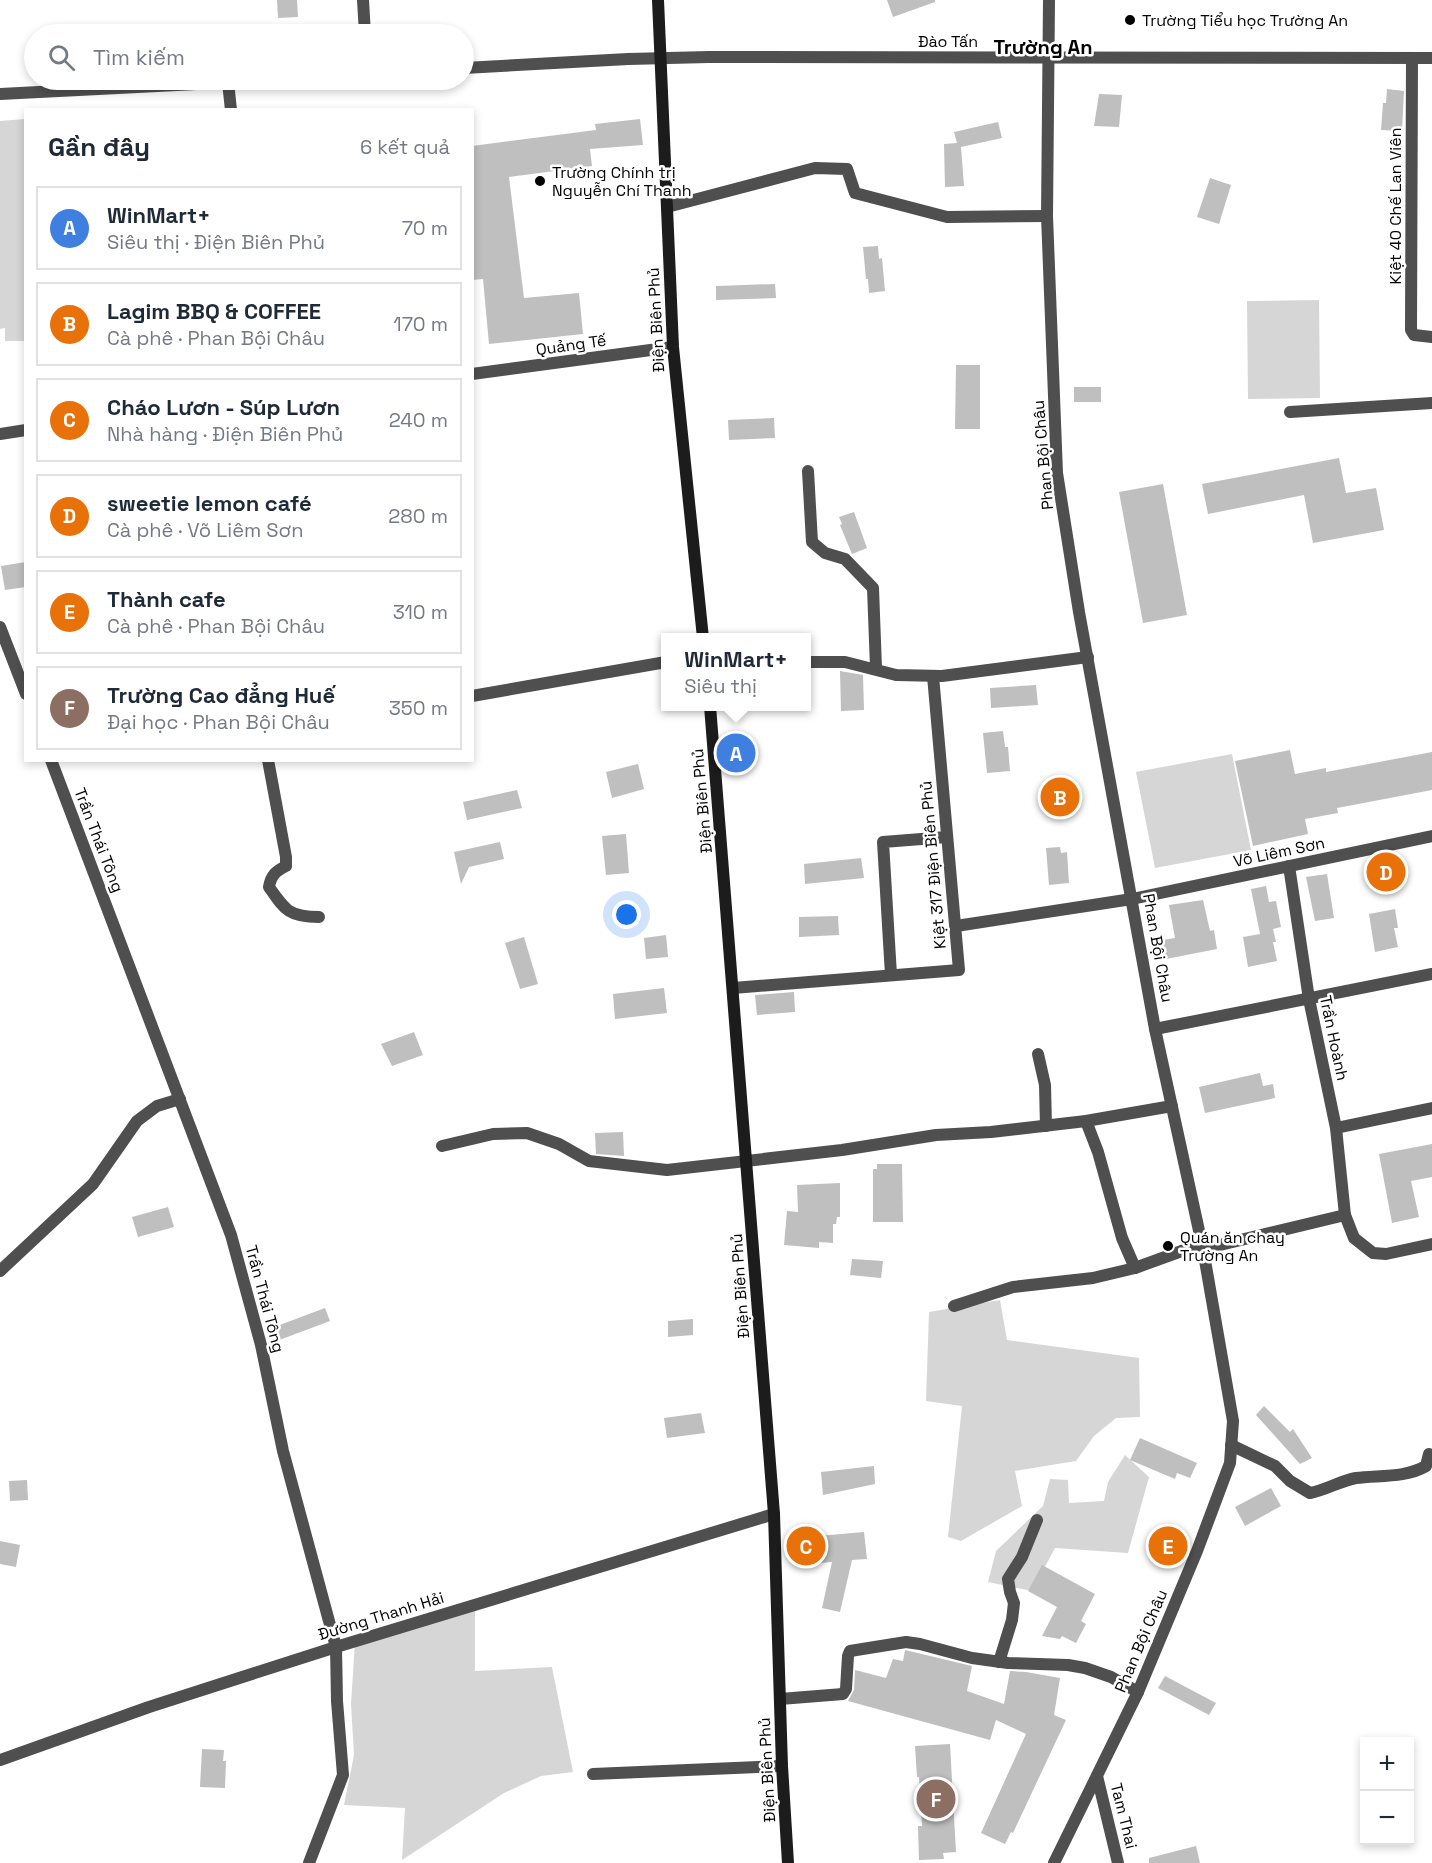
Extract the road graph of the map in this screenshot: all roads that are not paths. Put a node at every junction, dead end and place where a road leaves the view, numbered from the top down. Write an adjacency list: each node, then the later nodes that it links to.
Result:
1 (363, 0): 4 (street)
2 (658, 0): 7 (main road, Điện Biên Phủ)
3 (1049, 0): 5 (street, Phan Bội Châu)
4 (364, 24)
5 (1049, 57): 6 (street, Đào Tấn); 7 (street, Đào Tấn); 15 (street, Phan Bội Châu)
6 (1412, 57): 8 (street, Đào Tấn); 16 (street, Kiệt 40 Chế Lan Viên)
7 (661, 58): 9 (street, Đào Tấn); 14 (main road, Điện Biên Phủ)
8 (1432, 58)
9 (474, 67)
10 (76, 90): 12 (street)
11 (229, 90): 13 (street)
12 (0, 94)
13 (231, 108)
14 (667, 207): 15 (street); 17 (main road, Điện Biên Phủ)
15 (1047, 216): 26 (street, Phan Bội Châu)
16 (1432, 337)
17 (673, 347): 18 (street, Quảng Tế); 25 (main road, Điện Biên Phủ)
18 (474, 375)
19 (1432, 403): 20 (street)
20 (1290, 412)
21 (24, 430): 22 (street)
22 (0, 434)
23 (807, 471): 29 (street)
24 (0, 627): 31 (street)
25 (702, 633)
26 (1088, 657): 30 (street); 39 (street, Phan Bội Châu)
27 (811, 662): 29 (street)
28 (661, 663): 32 (street)
29 (876, 668): 30 (street)
30 (933, 676): 37 (street, Kiệt 317 Điện Biên Phủ)
31 (24, 689)
32 (474, 696)
33 (710, 711): 44 (main road, Điện Biên Phủ)
34 (52, 762): 48 (street, Trần Thái Tông)
35 (268, 762): 40 (street)
36 (1432, 836): 38 (street, Võ Liêm Sơn)
37 (948, 837): 41 (street, Kiệt 317 Điện Biên Phủ); 43 (street)
38 (1289, 866): 39 (street, Võ Liêm Sơn); 45 (street, Trần Hoành)
39 (1132, 898): 41 (street, Võ Liêm Sơn); 46 (street, Phan Bội Châu)
40 (319, 917)
41 (956, 926): 43 (street, Kiệt 317 Điện Biên Phủ)
42 (1432, 974): 45 (street)
43 (891, 975): 44 (street, Kiệt 317 Điện Biên Phủ)
44 (734, 988): 55 (main road, Điện Biên Phủ)
45 (1309, 999): 46 (street); 53 (street, Trần Hoành)
46 (1155, 1029): 49 (street, Phan Bội Châu)
47 (1038, 1054): 52 (street)
48 (180, 1099): 60 (street); 66 (street, Trần Thái Tông)
49 (1172, 1106): 51 (street); 58 (street, Phan Bội Châu)
50 (1432, 1108): 53 (street)
51 (1086, 1121): 52 (street); 59 (street)
52 (1046, 1126): 55 (street)
53 (1336, 1128): 56 (street, Trần Hoành)
54 (442, 1146): 55 (street)
55 (747, 1160): 64 (main road, Điện Biên Phủ)
56 (1346, 1215): 57 (street, Trần Hoành); 58 (street)
57 (1432, 1244)
58 (1202, 1246): 59 (street); 62 (street, Phan Bội Châu)
59 (1135, 1268): 61 (street)
60 (0, 1271)
61 (954, 1306)
62 (1231, 1445): 63 (street); 68 (street, Phan Bội Châu)
63 (1429, 1455)
64 (774, 1514): 66 (street, Đường Thanh Hải); 69 (main road, Điện Biên Phủ)
65 (1037, 1520): 67 (street)
66 (336, 1647): 70 (street, Đường Thanh Hải); 74 (street, Trần Thái Tông)
67 (999, 1662): 68 (street); 69 (street)
68 (1138, 1692): 73 (street, Phan Bội Châu)
69 (780, 1699): 71 (main road, Điện Biên Phủ)
70 (0, 1760)
71 (782, 1766): 72 (street); 75 (main road, Điện Biên Phủ)
72 (593, 1774)
73 (1097, 1776): 76 (street, Phan Bội Châu); 77 (street, Tam Thai)
74 (309, 1863)
75 (788, 1863)
76 (1054, 1863)
77 (1118, 1863)

